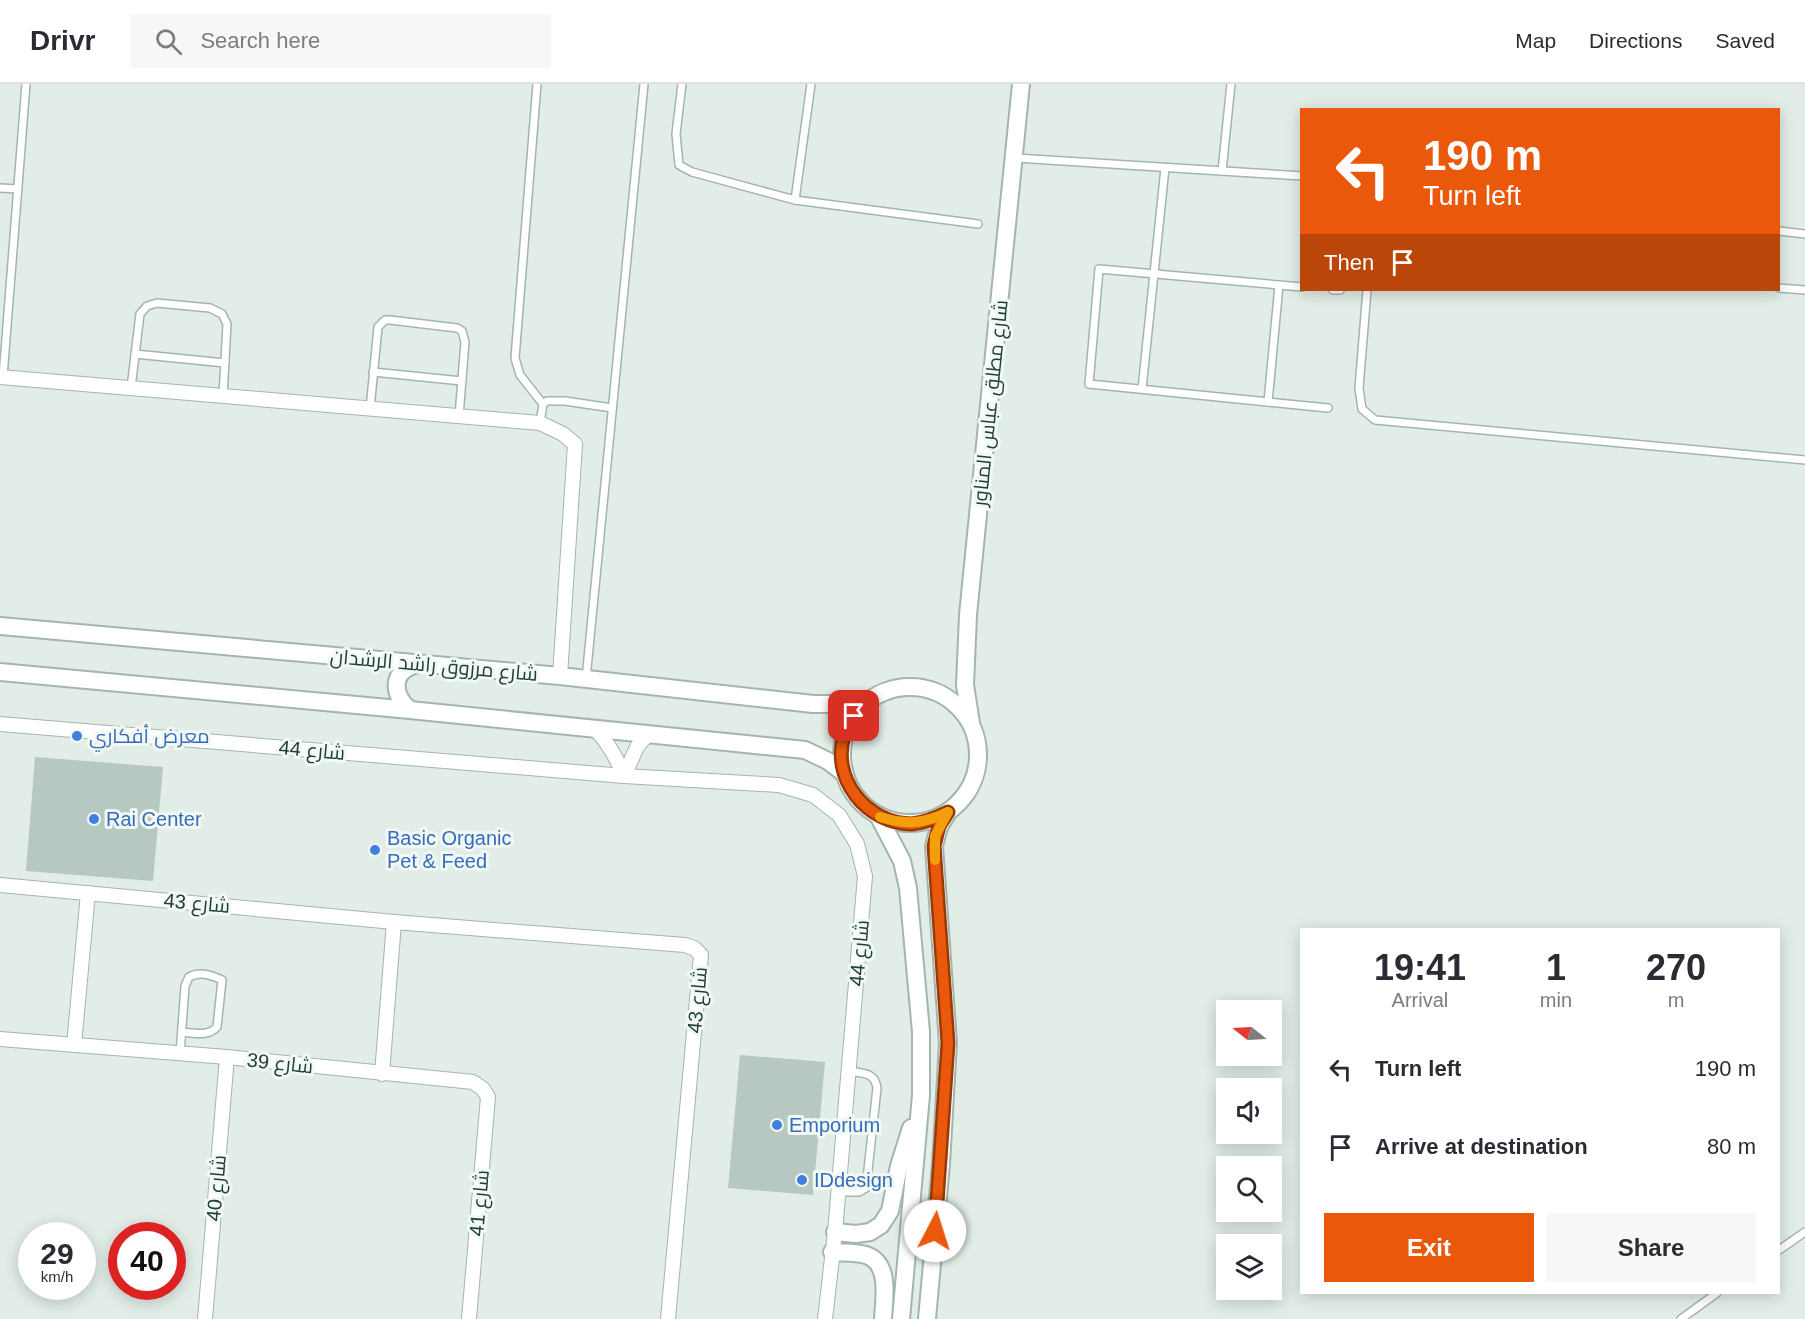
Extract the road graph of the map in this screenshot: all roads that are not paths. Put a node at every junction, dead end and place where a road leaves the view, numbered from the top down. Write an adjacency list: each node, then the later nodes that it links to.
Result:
1 (26, 84): 13 (lane)
2 (537, 84): 33 (lane)
3 (644, 84): 34 (lane)
4 (682, 84): 14 (lane)
5 (811, 84): 14 (lane)
6 (1021, 84): 8 (street, شارع مطلق عباس المناور)
7 (1231, 84): 10 (lane)
8 (1015, 158): 9 (lane); 47 (street, شارع مطلق عباس المناور)
9 (1165, 168): 10 (lane); 18 (lane)
10 (1222, 171): 11 (lane)
11 (1300, 176)
12 (0, 188): 13 (lane)
13 (18, 189): 27 (lane)
14 (795, 200): 15 (lane)
15 (978, 224)
16 (1780, 231): 17 (lane)
17 (1805, 234)
18 (1154, 274): 19 (lane); 30 (lane); 30 (lane)
19 (1279, 285): 20 (lane); 32 (lane)
20 (1300, 287)
21 (1780, 288): 22 (lane)
22 (1805, 290)
23 (1367, 291): 39 (lane)
24 (135, 354): 25 (lane); 25 (lane); 29 (lane)
25 (225, 363): 31 (lane)
26 (374, 372): 28 (lane); 28 (lane); 36 (lane)
27 (2, 377): 29 (street)
28 (462, 381): 37 (lane)
29 (131, 388): 31 (street)
30 (1142, 389): 32 (lane)
31 (223, 396): 36 (street)
32 (1268, 402): 35 (lane)
33 (543, 404): 34 (lane); 38 (lane)
34 (612, 408): 44 (lane)
35 (1328, 408)
36 (370, 409): 37 (street)
37 (459, 416): 38 (street)
38 (540, 423): 43 (street)
39 (1805, 460)
40 (0, 626): 41 (street, شارع مرزوق راشد الرشدان)
41 (418, 663): 43 (street, شارع مرزوق راشد الرشدان); 46 (street)
42 (0, 672): 46 (street)
43 (560, 676): 44 (street, شارع مرزوق راشد الرشدان)
44 (586, 679): 45 (street, شارع مرزوق راشد الرشدان)
45 (867, 701): 47 (street); 51 (street)
46 (410, 710): 49 (street)
47 (971, 723): 53 (street)
48 (0, 724): 52 (street, شارع 44)
49 (596, 730): 50 (street); 52 (street)
50 (647, 735): 51 (street); 52 (street)
51 (844, 774): 54 (street)
52 (624, 776): 63 (street, شارع 44)
53 (948, 812): 54 (street); 80 (street)
54 (879, 817): 66 (street)
55 (0, 885): 56 (street, شارع 43)
56 (88, 893): 57 (street, شارع 43); 60 (street)
57 (394, 922): 64 (street); 76 (street, شارع 43)
58 (182, 1032): 58 (lane); 61 (lane)
59 (0, 1039): 60 (street, شارع 39)
60 (74, 1045): 61 (street, شارع 39)
61 (180, 1054): 62 (street, شارع 39)
62 (227, 1057): 64 (street, شارع 39); 73 (street, شارع 40)
63 (848, 1071): 67 (street, شارع 44); 67 (lane)
64 (382, 1074): 65 (street, شارع 39)
65 (483, 1089): 74 (street, شارع 41)
66 (921, 1095): 68 (street); 79 (street)
67 (838, 1192): 68 (street, شارع 44)
68 (835, 1232): 71 (street, شارع 44)
69 (1805, 1232): 70 (lane)
70 (1780, 1249)
71 (832, 1252): 77 (street, شارع 44); 78 (street)
72 (1716, 1294): 81 (lane)
73 (205, 1319)
74 (469, 1319): 75 (street)
75 (478, 1319)
76 (668, 1319)
77 (825, 1319)
78 (883, 1319)
79 (901, 1319)
80 (927, 1319)
81 (1681, 1319)

